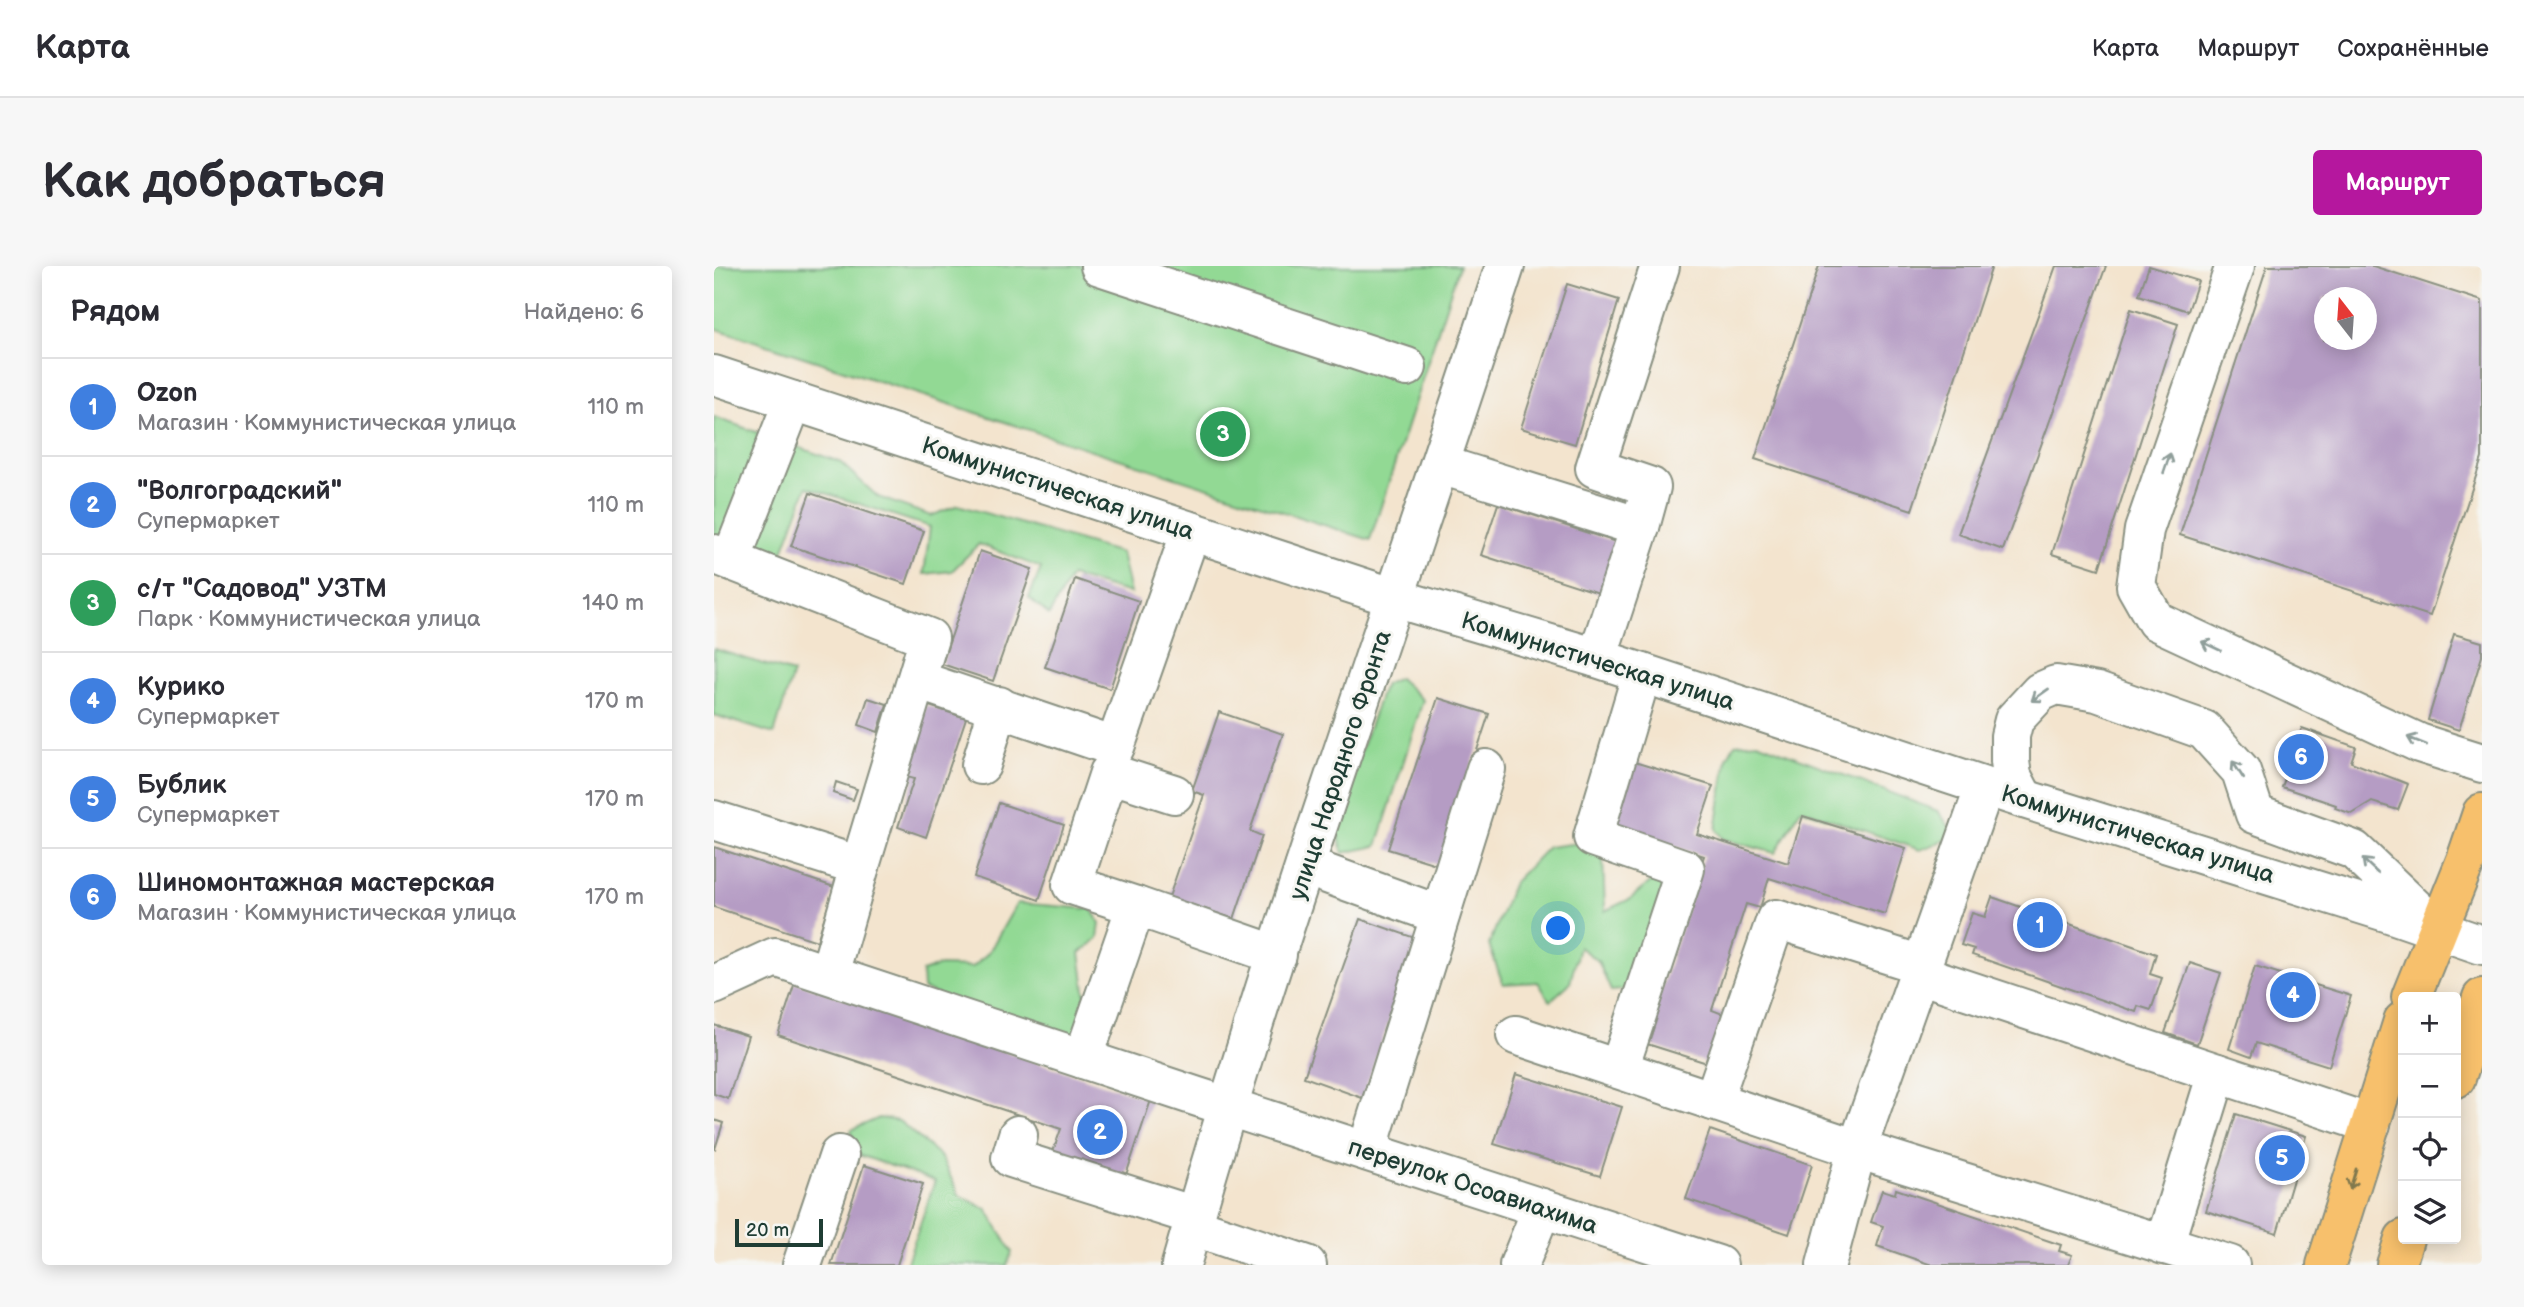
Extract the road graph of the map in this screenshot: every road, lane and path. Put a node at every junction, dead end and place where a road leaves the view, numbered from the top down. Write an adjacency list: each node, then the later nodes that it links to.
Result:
1 (1100, 266): 5 (street)
2 (1504, 266): 8 (street, улица Народного Фронта)
3 (1660, 266): 9 (street)
4 (2235, 266): 18 (street, one-way to 4)
5 (1407, 367)
6 (714, 375): 7 (street, Коммунистическая улица)
7 (793, 401): 10 (street, Коммунистическая улица); 11 (street)
8 (1441, 464): 9 (street); 12 (street, улица Народного Фронта)
9 (1640, 527): 13 (street)
10 (1191, 531): 12 (street, Коммунистическая улица); 17 (street)
11 (722, 557): 15 (street)
12 (1395, 598): 13 (street, Коммунистическая улица); 27 (street, улица Народного Фронта)
13 (1597, 658): 14 (street, Коммунистическая улица)
14 (1642, 673): 21 (street, Коммунистическая улица); 42 (street)
15 (917, 680): 16 (street); 26 (street)
16 (999, 706): 17 (street); 19 (street)
17 (1112, 760): 22 (street); 28 (street)
18 (2482, 763)
19 (981, 765)
20 (1486, 769): 29 (street)
21 (1985, 786): 23 (street, Коммунистическая улица); 33 (street)
22 (1174, 794)
23 (2024, 799): 30 (street, Коммунистическая улица); 30 (street, one-way to 23)
24 (2482, 813): 30 (main road)
25 (714, 820): 26 (street)
26 (860, 866): 34 (street)
27 (1306, 866): 29 (street); 32 (street, улица Народного Фронта)
28 (1136, 906): 32 (street); 40 (street)
29 (1440, 915): 49 (street)
30 (2438, 929): 31 (street, Коммунистическая улица); 36 (main road)
31 (2482, 945)
32 (1277, 955): 45 (street, улица Народного Фронта)
33 (1921, 970): 43 (street); 44 (street); 48 (street)
34 (829, 974): 35 (street, переулок Осоавиахима); 40 (street, переулок Осоавиахима)
35 (714, 985)
36 (2413, 992)
37 (2482, 998): 41 (main road)
38 (1516, 1035): 42 (street)
39 (2398, 1037): 46 (main road)
40 (1083, 1059): 45 (street, переулок Осоавиахима)
41 (2461, 1063)
42 (1619, 1069): 44 (street)
43 (2217, 1073): 46 (street); 54 (street)
44 (1713, 1101): 48 (street)
45 (1228, 1105): 49 (street, переулок Осоавиахима); 52 (street, улица Народного Фронта)
46 (2371, 1124): 62 (main road, one-way to 62)
47 (1018, 1135): 52 (street)
48 (1857, 1149): 54 (street); 60 (street)
49 (1370, 1152): 51 (street, переулок Осоавиахима)
50 (839, 1155): 55 (street)
51 (1542, 1208): 58 (street); 59 (street, переулок Осоавиахима)
52 (1193, 1221): 56 (street, улица Народного Фронта); 57 (street)
53 (2402, 1244): 63 (main road)
54 (2164, 1245): 61 (street)
55 (802, 1265)
56 (1181, 1265)
57 (1307, 1265)
58 (1518, 1265)
59 (1718, 1265)
60 (1826, 1265)
61 (2230, 1265)
62 (2326, 1265)
63 (2396, 1265)

